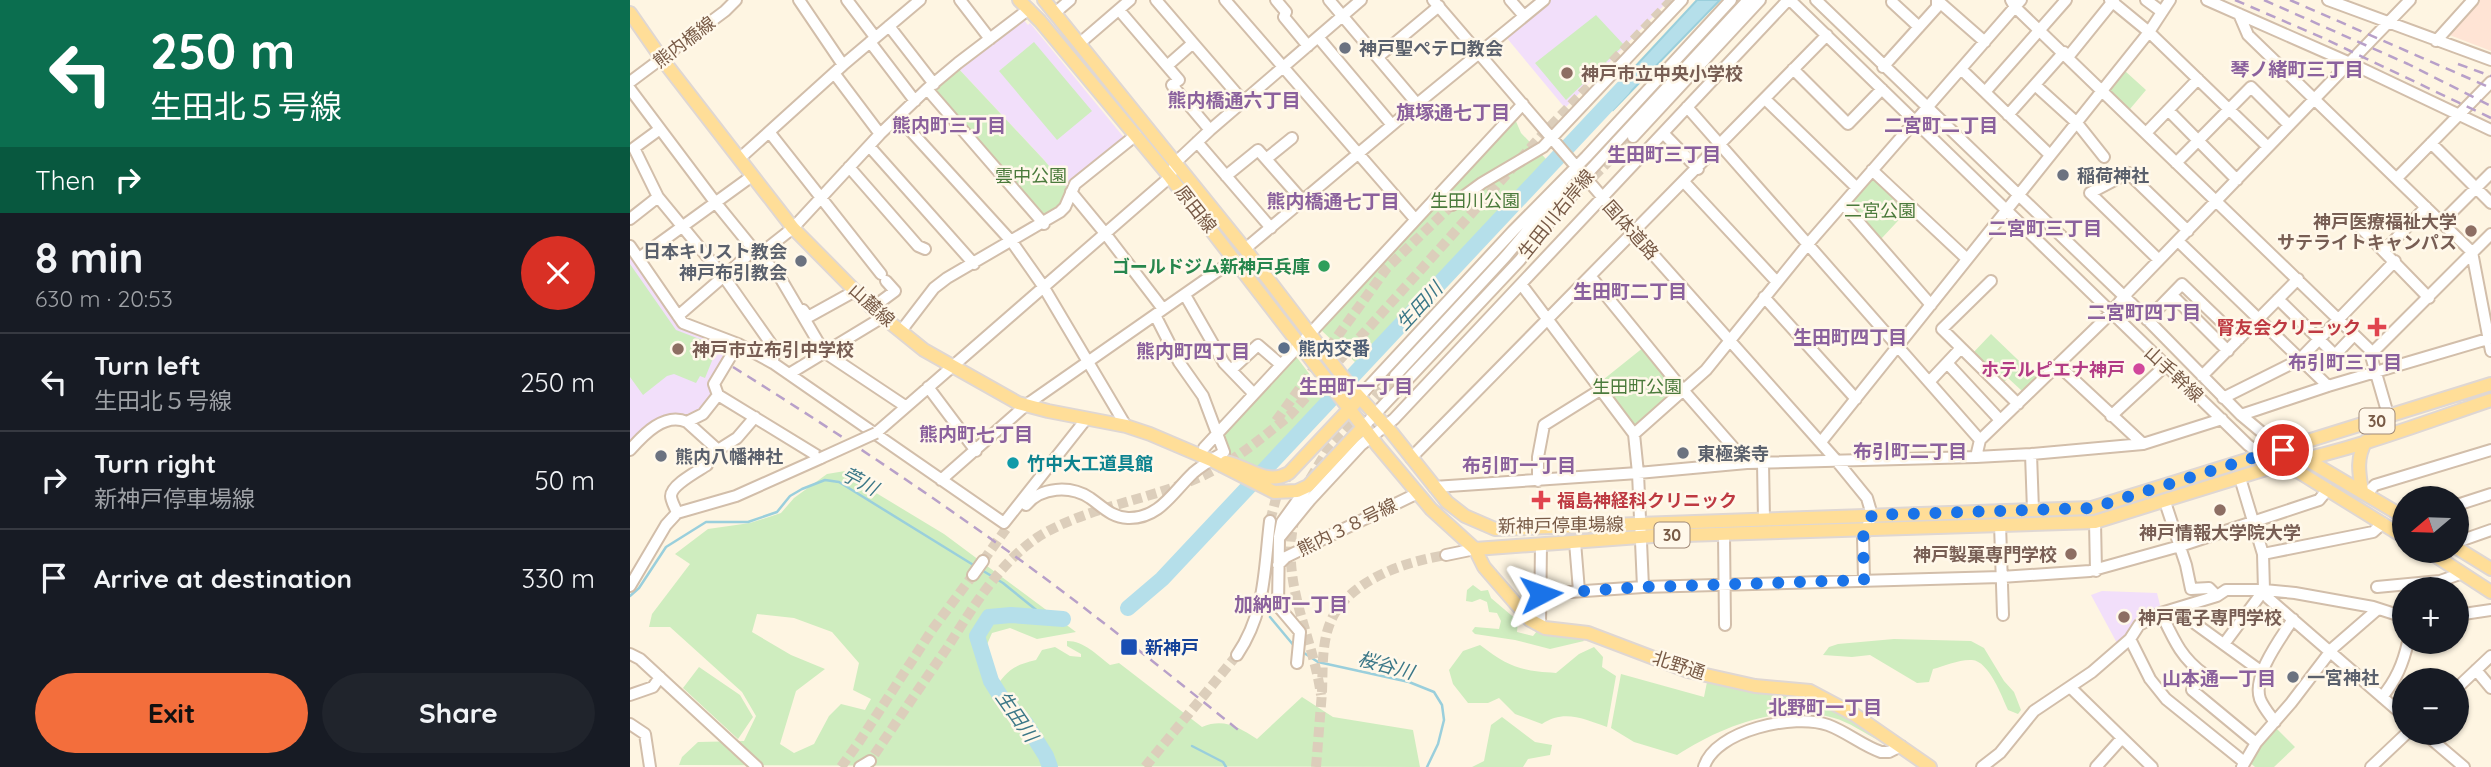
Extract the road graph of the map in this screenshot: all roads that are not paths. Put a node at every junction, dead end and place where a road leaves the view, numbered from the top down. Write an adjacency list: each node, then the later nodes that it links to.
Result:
1 (736, 0): 59 (street, 熊内橋線)
2 (799, 0): 62 (street)
3 (847, 0): 50 (street)
4 (960, 0): 49 (street)
5 (1044, 0): 36 (main road, 原田線)
6 (1070, 0): 36 (street)
7 (1130, 0): 35 (street)
8 (1156, 0): 54 (street)
9 (1225, 0): 65 (street)
10 (1276, 0): 55 (street)
11 (1329, 0): 40 (street)
12 (1361, 0): 40 (street)
13 (1510, 0): 41 (street)
14 (1544, 0): 41 (street)
15 (1682, 0): 106 (street)
16 (1731, 0): 119 (street, 生田川右岸線)
17 (1748, 0): 126 (street, 生田川右岸線)
18 (1760, 0): 103 (street)
19 (1789, 0): 47 (street, 山手幹線); 84 (street)
20 (1816, 0): 64 (street, 山手幹線)
21 (1937, 0): 44 (street); 52 (street)
22 (2066, 0): 45 (street)
23 (2146, 0): 37 (street)
24 (2171, 0): 37 (street)
25 (2207, 0): 39 (street)
26 (2410, 0): 42 (street)
27 (2473, 0): 51 (street)
28 (2112, 1): 46 (street); 57 (street)
29 (2332, 1): 42 (street)
30 (1892, 2): 44 (street)
31 (2015, 2): 45 (street); 52 (street)
32 (913, 3): 43 (street)
33 (1436, 3): 56 (street, 国体道路); 58 (street)
34 (1024, 5): 49 (street); 102 (main road, 原田線)
35 (1119, 10): 53 (street); 63 (street)
36 (1056, 12): 53 (main road, 原田線)
37 (2162, 12): 46 (street)
38 (630, 13): 59 (main road, 山麓線)
39 (2239, 14): 61 (street); 78 (street)
40 (1343, 16): 48 (street); 58 (street)
41 (1524, 16): 56 (street)
42 (2388, 23): 51 (street); 61 (street)
43 (889, 26): 50 (street); 73 (street)
44 (1919, 27): 64 (street)
45 (2039, 30): 57 (street); 77 (street)
46 (2149, 32): 69 (street); 76 (street)
47 (1827, 35): 66 (street); 75 (street, 山手幹線)
48 (1318, 37): 55 (street); 93 (street)
49 (989, 39): 73 (street)
50 (873, 40): 62 (street); 80 (street)
51 (2436, 41): 60 (street)
52 (1985, 42): 67 (street)
53 (1080, 43): 117 (main road, 原田線)
54 (1193, 43): 63 (street); 81 (street)
55 (1308, 46): 65 (street)
56 (1479, 53): 82 (street); 83 (street, 国体道路)
57 (2066, 55): 72 (street); 76 (street)
58 (1378, 57): 82 (street)
59 (663, 59): 70 (street, 熊内橋線); 115 (main road, 山麓線)
60 (2491, 60)
61 (2350, 63): 78 (street); 88 (street)
62 (843, 65): 68 (street)
63 (1167, 66): 96 (street)
64 (1883, 66): 85 (street, 山手幹線)
65 (1284, 67): 81 (street); 112 (street)
66 (1793, 69): 75 (street); 79 (street)
67 (1961, 69): 77 (street); 85 (street)
68 (834, 73): 98 (street); 101 (street)
69 (2198, 79): 86 (street); 87 (street)
70 (630, 82)
71 (2491, 82): 88 (street)
72 (2035, 85): 89 (street); 92 (street)
73 (930, 86): 80 (street); 149 (street)
74 (630, 89): 95 (street)
75 (1882, 89): 91 (street, 山手幹線)
76 (2102, 90): 92 (street); 100 (street)
77 (1985, 92): 89 (street)
78 (2315, 98): 94 (street); 128 (street)
79 (1765, 99): 110 (street); 131 (street)
80 (915, 101): 90 (street)
81 (1243, 101): 96 (street)
82 (1417, 104): 93 (street)
83 (1523, 104): 106 (street, 国体道路); 147 (street)
84 (1687, 107): 99 (street); 110 (street)
85 (1926, 108): 91 (street); 134 (street, 山手幹線)
86 (2228, 108): 94 (street); 105 (street); 111 (street)
87 (2168, 110): 100 (street); 105 (street)
88 (2459, 114): 97 (street); 108 (street)
89 (2008, 115): 113 (street)
90 (898, 117): 101 (street); 159 (street)
91 (1915, 120): 122 (street); 145 (street, 山手幹線)
92 (2077, 123): 113 (street); 114 (street)
93 (1392, 125): 112 (street)
94 (2289, 125): 111 (street)
95 (660, 129): 135 (street); 139 (street)
96 (1210, 130): 107 (street)
97 (2491, 130)
98 (770, 133): 115 (street); 136 (street)
99 (1663, 133): 121 (street); 137 (street)
100 (2146, 133): 118 (street)
101 (880, 134): 109 (street)
102 (1136, 135): 127 (main road, 原田線); 133 (street)
103 (1633, 137)
104 (1292, 138): 116 (street)
105 (2198, 139): 118 (street); 129 (street)
106 (1554, 141): 119 (street, 国体道路); 143 (street)
107 (1197, 142): 117 (street); 125 (street)
108 (2431, 143): 128 (street); 132 (street)
109 (869, 146): 120 (street); 172 (street)
110 (1720, 146): 121 (street); 160 (street)
111 (2268, 147): 129 (street)
112 (1359, 155): 138 (street); 147 (street)
113 (2050, 155): 134 (street)
114 (2104, 157)
115 (739, 159): 124 (main road, 山麓線)
116 (1266, 159): 125 (street); 138 (street)
117 (1176, 162): 127 (street); 163 (main road, 原田線)
118 (2176, 163): 140 (street)
119 (1574, 165): 126 (street, 国体道路); 226 (street); 235 (street)
120 (849, 167): 136 (street); 162 (street)
121 (1698, 169): 130 (street)
122 (1872, 170): 131 (street); 169 (street)
123 (2491, 173): 132 (street)
124 (752, 176): 139 (street); 152 (main road, 山麓線)
125 (1226, 176): 153 (street)
126 (1585, 176): 137 (street, 国体道路); 244 (street, 生田川右岸線)
127 (1170, 177): 155 (street); 168 (main road, 原田線)
128 (2396, 177): 144 (street)
129 (2237, 180): 140 (street)
130 (1684, 183): 156 (street); 177 (street)
131 (1857, 188): 142 (street)
132 (2476, 188): 141 (street); 148 (street)
133 (1071, 192): 149 (street); 155 (street)
134 (2018, 195): 145 (street); 185 (street, 山手幹線)
135 (658, 197): 146 (street); 150 (street)
136 (819, 198): 152 (street); 190 (street)
137 (1603, 198): 156 (street, 国体道路); 178 (street)
138 (1303, 201): 153 (street)
139 (715, 202): 150 (street); 165 (street)
140 (2216, 202): 154 (street); 175 (street)
141 (2491, 203)
142 (1843, 204): 160 (street); 189 (street)
143 (1451, 205)
144 (2426, 206): 148 (street); 164 (street)
145 (2007, 210): 169 (street); 193 (street, 山手幹線)
146 (630, 219)
147 (1415, 219): 201 (street)
148 (2442, 222): 166 (street)
149 (1044, 224): 159 (street)
150 (682, 226): 167 (street); 173 (street)
151 (2360, 227): 164 (street)
152 (793, 228): 165 (street); 181 (main road, 山麓線)
153 (1271, 228): 163 (street)
154 (2188, 231): 158 (street); 170 (street)
155 (1104, 232): 179 (street); 192 (street)
156 (1634, 233): 174 (street); 206 (street, 国体道路)
157 (2491, 234): 166 (street)
158 (2178, 241): 170 (street); 196 (street)
159 (1012, 242): 172 (street); 179 (street)
160 (1808, 244): 177 (street); 209 (street)
161 (630, 246): 167 (street)
162 (925, 249)
163 (1245, 249): 201 (main road, 原田線)
164 (2385, 250): 171 (street)
165 (757, 252): 173 (street); 191 (street)
166 (2472, 252): 186 (street); 188 (street)
167 (639, 258): 194 (street)
168 (1235, 259): 182 (street); 207 (main road, 原田線)
169 (1967, 259): 189 (street)
170 (2159, 260): 185 (street)
171 (2395, 261): 186 (street); 197 (street)
172 (974, 264): 200 (street)
173 (724, 277): 194 (street); 217 (street)
174 (1591, 277): 199 (street); 233 (street)
175 (2298, 279): 187 (street); 197 (street)
176 (1991, 281): 210 (street)
177 (1777, 282): 184 (street)
178 (1521, 284): 199 (street); 254 (street)
179 (1044, 286): 216 (street); 220 (street)
180 (2491, 289): 188 (street)
181 (855, 291): 190 (main road, 山麓線); 191 (street)
182 (1185, 295): 192 (street); 223 (street)
183 (2172, 295): 198 (street); 203 (street); 211 (street)
184 (1764, 297): 206 (street); 238 (street)
185 (2124, 297): 193 (street); 198 (street, 山手幹線)
186 (2429, 298): 214 (street)
187 (2278, 299): 196 (street); 204 (street)
188 (2481, 299): 205 (street)
189 (1931, 305): 209 (street)
190 (872, 308): 195 (main road, 山麓線)
191 (800, 312): 213 (street)
192 (1159, 312): 216 (street); 255 (street)
193 (2111, 313): 221 (street); 222 (street, 山手幹線)
194 (678, 316): 208 (street)
195 (883, 317): 200 (main road, 山麓線); 213 (street)
196 (2259, 319): 203 (street); 215 (street)
197 (2338, 319): 202 (street); 204 (street)
198 (2147, 320): 227 (street, 山手幹線)
199 (1548, 321): 232 (street); 274 (street)
200 (901, 331): 220 (main road, 山麓線)
201 (1310, 332): 207 (street); 235 (main road, 原田線)
202 (2354, 335): 204 (street); 214 (street)
203 (2239, 339): 211 (street)
204 (2319, 339): 215 (street)
205 (2489, 339): 212 (street); 224 (street)
206 (1729, 340): 233 (street); 261 (street, 国体道路)
207 (1300, 342): 219 (street); 242 (main road, 原田線)
208 (738, 344): 217 (street); 236 (street)
209 (1897, 347): 228 (street); 238 (street)
210 (1961, 348): 218 (street); 240 (street)
211 (2228, 351): 227 (street)
212 (2491, 351)
213 (824, 352): 225 (street); 243 (street)
214 (2371, 354): 224 (street)
215 (2299, 360): 230 (street); 237 (street)
216 (1087, 362): 241 (street); 253 (street)
217 (773, 363): 225 (street)
218 (1947, 363): 228 (street); 251 (street)
219 (1280, 364): 223 (street); 234 (street)
220 (951, 365): 231 (street); 241 (main road, 山麓線)
221 (2058, 365): 240 (street); 246 (street)
222 (2165, 366): 246 (street); 250 (street, 山手幹線)
223 (1231, 370): 234 (street)
224 (2376, 372): 230 (street); 249 (street)
225 (789, 374): 257 (street)
226 (1395, 376)
227 (2202, 376): 237 (street, 山手幹線)
228 (1929, 382): 259 (street)
229 (2491, 384): 249 (main road, 新神戸停車場線 / 30)
230 (2328, 386): 245 (street)
231 (929, 387): 243 (street); 267 (street)
232 (1600, 390): 258 (street); 284 (street)
233 (1683, 390): 258 (street); 278 (street)
234 (1253, 393): 255 (street)
235 (1356, 394): 242 (main road); 244 (main road, 新神戸停車場線 / 30)
236 (718, 395): 247 (street); 252 (street)
237 (2224, 398): 245 (street, 山手幹線)
238 (1856, 399): 261 (street)
239 (2491, 400): 260 (main road, 新神戸停車場線 / 30)
240 (2018, 404): 251 (street)
241 (1026, 405): 248 (main road, 山麓線); 267 (street)
242 (1346, 405): 256 (main road, 原田線); 285 (main road)
243 (905, 406): 257 (street)
244 (1374, 414): 254 (main road, 新神戸停車場線 / 30); 256 (street, 生田川右岸線)
245 (2241, 415): 272 (street, 山手幹線)
246 (2111, 416): 262 (street)
247 (755, 417): 265 (street); 273 (street)
248 (1087, 418): 253 (main road, 山麓線); 283 (street)
249 (2389, 418): 272 (main road, 新神戸停車場線 / 30)
250 (2222, 419): 262 (street); 270 (street, 山手幹線)
251 (2000, 420): 259 (street)
252 (687, 422): 264 (street); 265 (street)
253 (1126, 426): 268 (main road, 山麓線)
254 (1385, 426): 256 (street); 274 (main road, 新神戸停車場線 / 30)
255 (1218, 432): 263 (street); 276 (street)
256 (1367, 432): 286 (main road); 289 (main road, 新神戸停車場線); 310 (street)
257 (876, 433): 273 (street, bridge); 283 (street)
258 (1634, 434): 280 (street)
259 (1980, 440): 271 (street)
260 (2366, 441): 275 (main road, 新神戸停車場線 / 30); 290 (main road)
261 (1821, 442): 277 (street, 国体道路)
262 (2143, 444): 269 (street)
263 (1204, 447)
264 (630, 450)
265 (718, 450): 296 (street)
266 (2491, 450): 290 (street)
267 (976, 451): 283 (street)
268 (1189, 451): 276 (main road, 山麓線); 281 (street)
269 (2031, 454): 271 (street); 294 (street)
270 (2262, 455): 272 (main road, 新神戸停車場線 / 30); 294 (main road, 新神戸停車場線 / 30)
271 (1976, 457): 277 (street)
272 (2282, 457): 275 (main road, 新神戸停車場線 / 30); 282 (main road, 新神戸停車場線 / 30); 288 (main road, 山手幹線)
273 (821, 458): 296 (street)
274 (1411, 458): 287 (main road, 新神戸停車場線 / 30)
275 (2307, 459): 290 (main road)
276 (1211, 460): 281 (street); 285 (main road)
277 (1836, 460): 279 (street); 299 (street, 国体道路)
278 (1747, 463): 279 (street); 280 (street)
279 (1763, 463): 297 (street)
280 (1638, 473): 284 (street); 307 (street)
281 (1192, 474): 306 (street)
282 (2240, 478): 293 (main road, 新神戸停車場線 / 30); 301 (street)
283 (941, 480)
284 (1538, 481): 287 (street)
285 (1265, 485): 286 (main road)
286 (1308, 486): 310 (street)
287 (1434, 487): 304 (main road, 新神戸停車場線 / 30)
288 (2328, 489): 301 (street); 302 (main road, 山手幹線)
289 (1418, 493): 315 (main road, 新神戸停車場線); 320 (street, 熊内３８号線)
290 (2366, 494): 295 (main road)
291 (2491, 494): 292 (street)
292 (2469, 501)
293 (2165, 502): 300 (main road, 新神戸停車場線 / 30); 314 (street)
294 (2032, 510): 299 (main road, 新神戸停車場線 / 30)
295 (2392, 510)
296 (677, 513): 327 (street)
297 (1764, 519): 299 (main road, 新神戸停車場線 / 30); 307 (main road, 新神戸停車場線 / 30)
298 (1270, 521): 350 (street)
299 (1871, 522): 303 (main road, 新神戸停車場線 / 30); 309 (main road, 新神戸停車場線 / 30); 325 (street)
300 (2095, 522): 303 (main road, 新神戸停車場線 / 30); 322 (street)
301 (2253, 522): 314 (street); 316 (street)
302 (2383, 523): 305 (main road, 山手幹線); 316 (street)
303 (2000, 524): 324 (street)
304 (1495, 529): 307 (main road, 新神戸停車場線 / 30); 315 (main road)
305 (2392, 529)
306 (1006, 530)
307 (1641, 530): 309 (main road, 新神戸停車場線 / 30); 312 (main road, 新神戸停車場線 / 30); 328 (street)
308 (2491, 530): 311 (street)
309 (1724, 534): 326 (street)
310 (1279, 538): 320 (street)
311 (2469, 538)
312 (1575, 542): 313 (main road, 新神戸停車場線 / 30); 331 (street)
313 (1541, 544): 315 (main road, 新神戸停車場線 / 30); 333 (street)
314 (2180, 546): 322 (street); 334 (street)
315 (1475, 549): 317 (street); 344 (main road)
316 (2263, 554): 330 (street)
317 (1446, 555)
318 (2469, 555): 321 (main road)
319 (2446, 564): 323 (main road)
320 (1278, 565): 352 (street)
321 (2491, 569)
322 (2096, 570): 324 (street)
323 (2460, 574): 329 (street); 332 (main road)
324 (2001, 577): 325 (street); 341 (street)
325 (1864, 580): 326 (street)
326 (1724, 585): 328 (street); 343 (street)
327 (630, 586)
328 (1643, 587): 331 (street)
329 (2377, 587)
330 (2263, 590): 334 (street); 336 (street); 342 (street); 346 (street)
331 (1579, 591): 333 (street)
332 (2491, 592)
333 (1541, 594): 344 (street)
334 (2217, 596): 335 (street)
335 (2175, 609): 339 (street); 346 (street)
336 (2378, 609): 338 (street); 347 (street)
337 (2491, 611): 340 (street)
338 (2392, 613)
339 (2161, 614): 345 (street); 365 (street)
340 (2469, 614)
341 (2003, 615)
342 (2293, 619): 347 (street); 354 (street)
343 (1725, 625)
344 (1540, 626): 368 (main road, 北野通)
345 (2130, 639): 357 (street); 369 (street)
346 (2224, 644): 354 (street)
347 (2330, 652): 360 (street); 362 (street)
348 (630, 654): 355 (street)
349 (2405, 654): 360 (street)
350 (1237, 655)
351 (2491, 656): 353 (street)
352 (1297, 663)
353 (2476, 670): 356 (street); 358 (street)
354 (2262, 671): 362 (street)
355 (660, 677): 359 (street); 371 (street)
356 (2469, 677)
357 (2071, 688): 364 (street); 374 (street)
358 (2491, 688)
359 (630, 695)
360 (2382, 698): 361 (street)
361 (2392, 706)
362 (2275, 722): 365 (street)
363 (630, 724): 370 (street)
364 (2123, 738): 375 (street); 376 (street)
365 (2256, 743): 369 (street)
366 (2394, 745): 377 (street)
367 (2438, 745): 378 (street)
368 (1901, 746): 372 (street); 373 (main road, 北野通)
369 (2243, 765)
370 (650, 767)
371 (757, 767)
372 (1704, 767)
373 (1930, 767)
374 (1982, 767)
375 (2095, 767)
376 (2152, 767)
377 (2371, 767)
378 (2464, 767)

